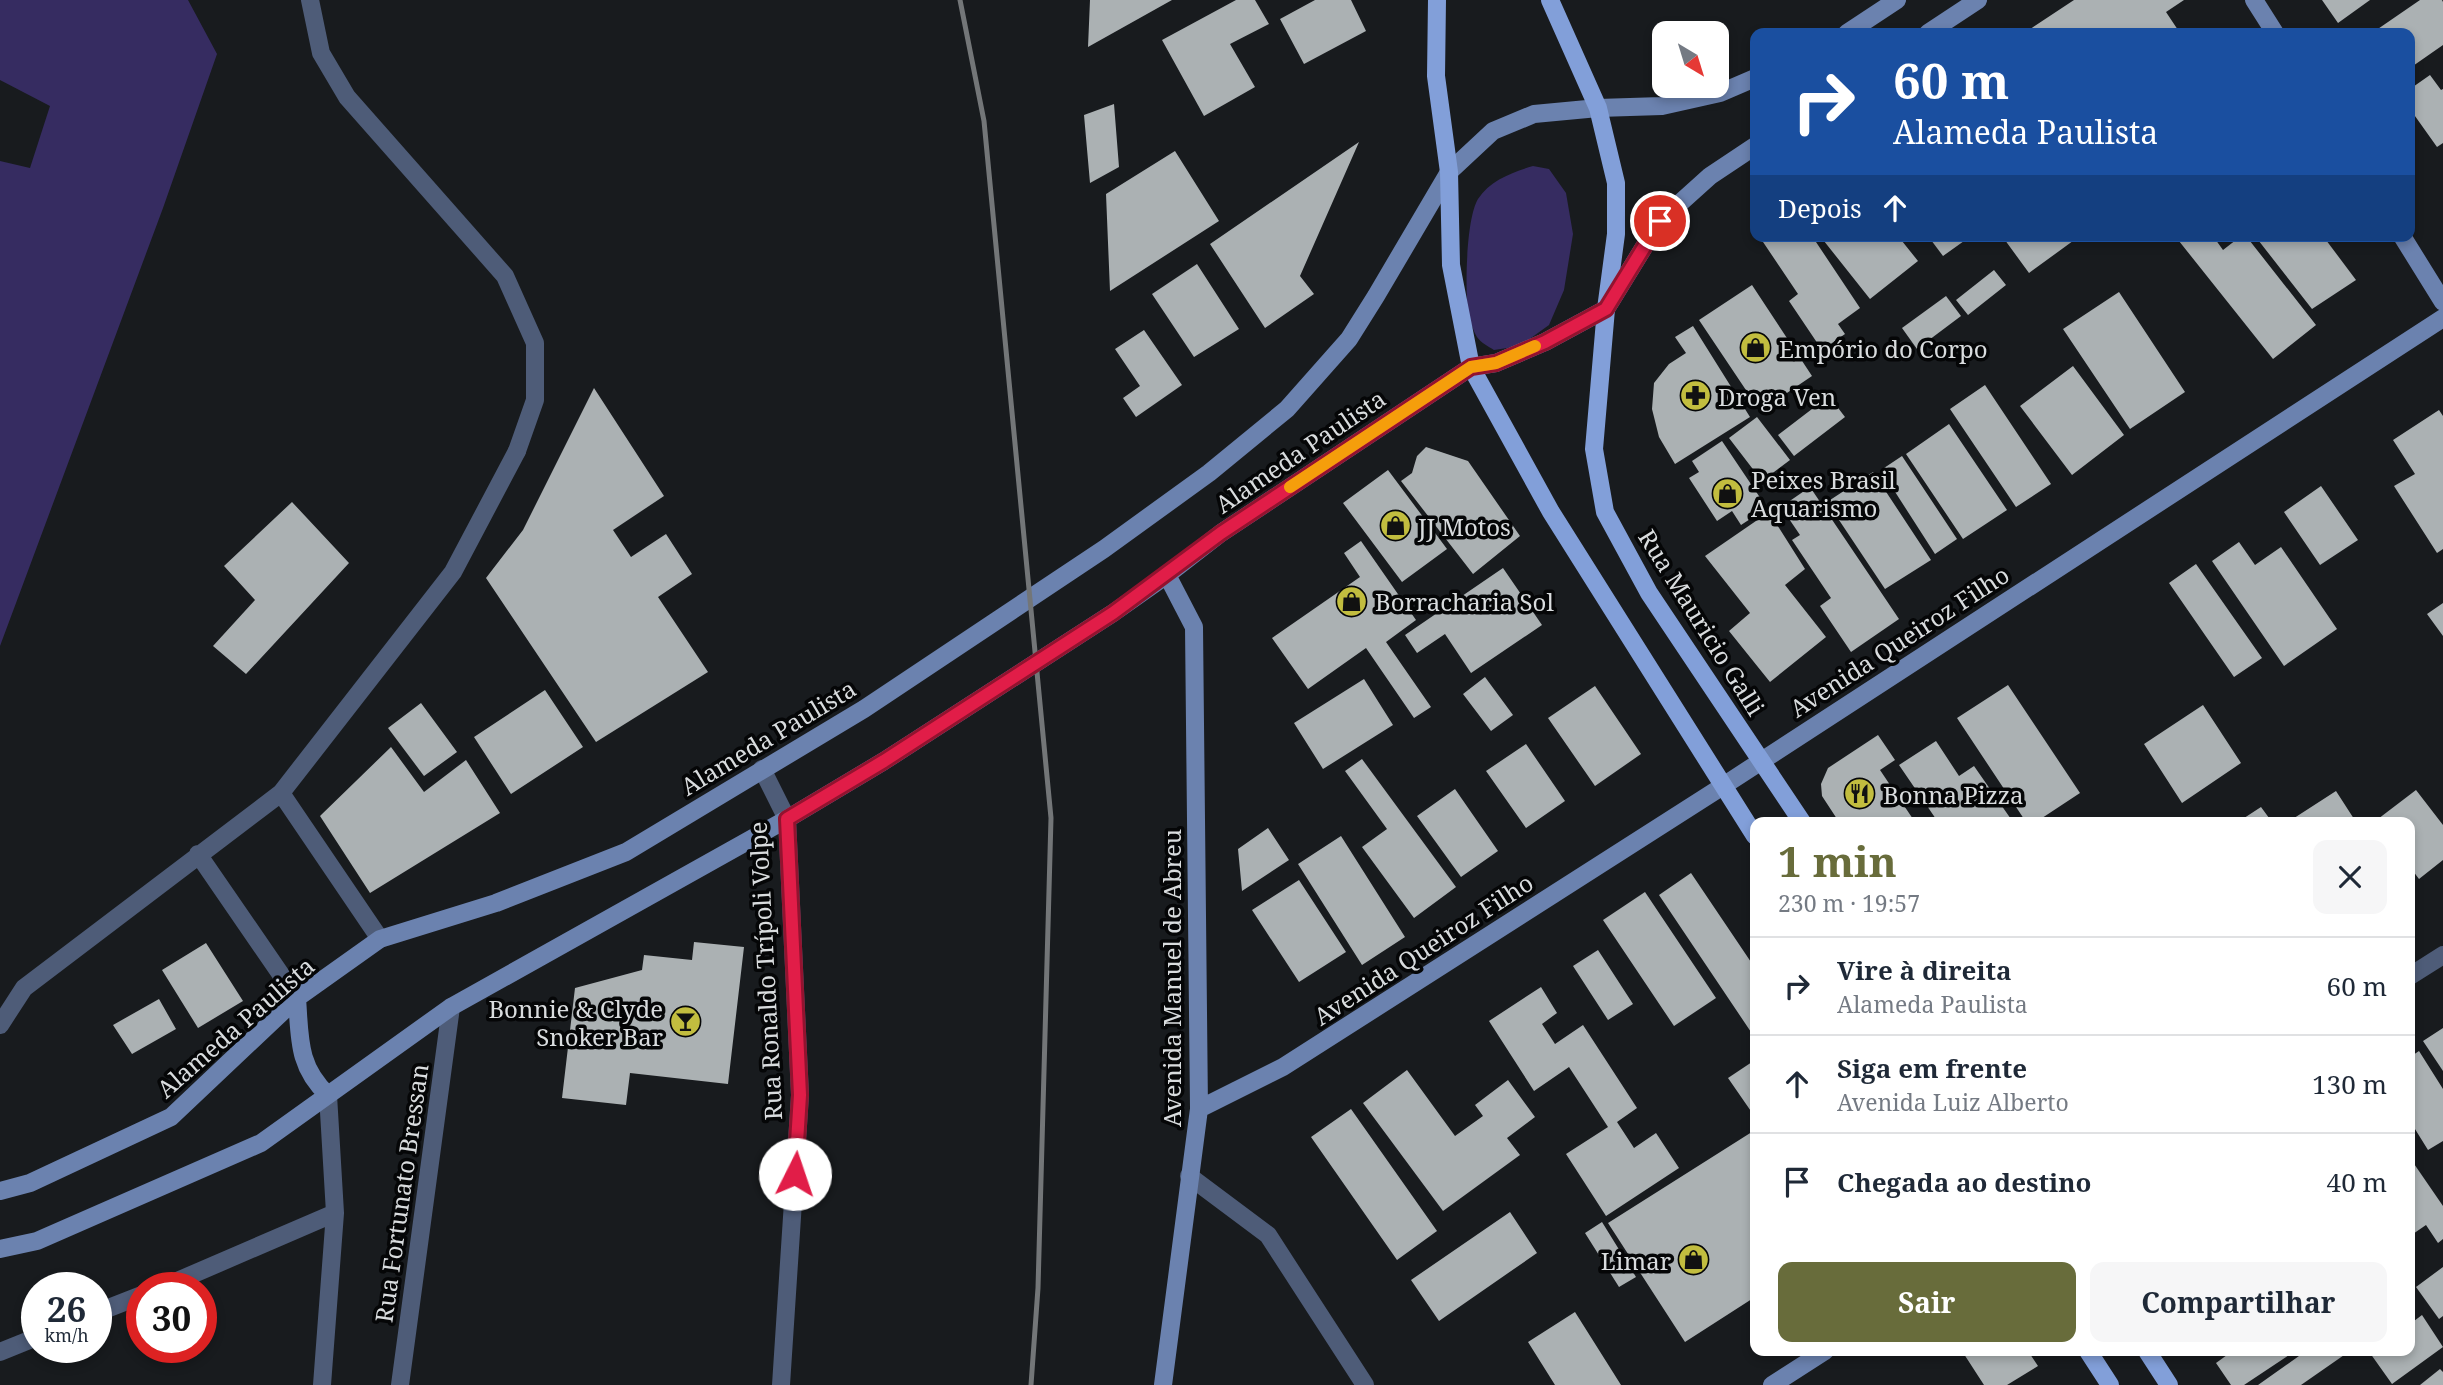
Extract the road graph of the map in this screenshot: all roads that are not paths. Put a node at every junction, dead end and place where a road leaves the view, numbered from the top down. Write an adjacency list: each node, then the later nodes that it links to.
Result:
1 (310, 0): 23 (street)
2 (1437, 0): 13 (main road)
3 (1550, 0): 11 (main road, Rua Mauricio Galli)
4 (1896, 0): 7 (main road)
5 (1978, 0): 8 (main road)
6 (2254, 0): 9 (main road)
7 (1854, 28)
8 (1936, 28)
9 (2272, 28)
10 (1750, 80): 11 (main road, Alameda Paulista)
11 (1598, 108): 13 (main road, Alameda Paulista); 16 (main road, Rua Mauricio Galli)
12 (1750, 149): 16 (main road)
13 (1449, 172): 18 (main road); 21 (main road, Alameda Paulista)
14 (2406, 242): 15 (main road)
15 (2443, 302)
16 (1606, 309): 18 (main road); 20 (main road, Rua Mauricio Galli)
17 (2443, 318): 20 (main road, Avenida Queiroz Filho)
18 (1471, 367): 19 (main road, Alameda Paulista); 22 (main road)
19 (1167, 575): 25 (main road, Alameda Paulista); 35 (main road, Avenida Manuel de Abreu)
20 (1762, 760): 22 (main road, Avenida Queiroz Filho); 24 (main road, Rua Mauricio Galli)
21 (762, 769): 25 (street, Rua Ronaldo Trípoli Volpe); 28 (main road, Alameda Paulista)
22 (1723, 786): 26 (main road); 35 (main road, Avenida Queiroz Filho)
23 (281, 793): 27 (street); 28 (street)
24 (1799, 817)
25 (787, 819): 32 (main road, Alameda Paulista); 48 (street, Rua Ronaldo Trípoli Volpe)
26 (1750, 828)
27 (198, 854): 31 (street); 33 (street)
28 (380, 939): 31 (main road, Alameda Paulista)
29 (2443, 955): 30 (street)
30 (2415, 973)
31 (297, 998): 34 (main road); 37 (main road, Alameda Paulista)
32 (451, 1007): 34 (main road, Alameda Paulista); 47 (street, Rua Fortunato Bressan)
33 (0, 1025)
34 (328, 1095): 38 (street); 39 (main road, Alameda Paulista)
35 (1199, 1109): 36 (main road, Avenida Manuel de Abreu)
36 (1189, 1176): 49 (main road, Avenida Manuel de Abreu); 50 (street)
37 (0, 1191)
38 (335, 1213): 40 (street); 46 (street)
39 (0, 1249)
40 (198, 1272)
41 (21, 1343): 42 (street)
42 (0, 1352)
43 (1817, 1356): 51 (main road)
44 (2091, 1356): 52 (main road)
45 (2150, 1356): 53 (main road)
46 (322, 1385)
47 (400, 1385)
48 (781, 1385)
49 (1163, 1385)
50 (1366, 1385)
51 (1772, 1385)
52 (2110, 1385)
53 (2169, 1385)

